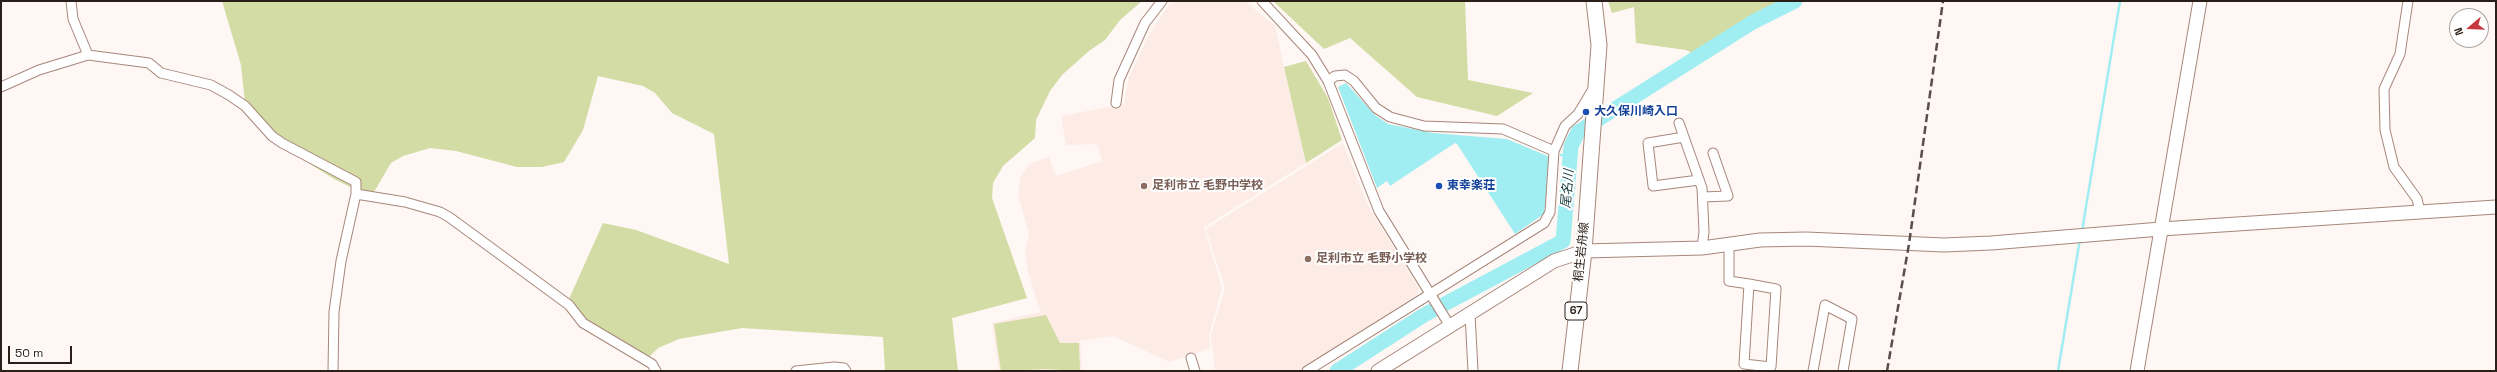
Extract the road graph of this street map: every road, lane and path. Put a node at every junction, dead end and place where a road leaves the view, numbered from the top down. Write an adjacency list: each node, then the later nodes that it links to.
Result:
1 (71, 1): 7 (street)
2 (1162, 1): 11 (street)
3 (1262, 1): 8 (street)
4 (1594, 1): 9 (main road, 67)
5 (2200, 1): 21 (street)
6 (2408, 1): 20 (street)
7 (88, 55): 10 (street); 17 (street)
8 (1328, 80): 14 (street); 26 (street)
9 (1595, 86): 14 (street); 24 (main road, 桐生岩舟線 / 67)
10 (1, 87)
11 (1116, 103)
12 (1679, 123): 13 (street)
13 (1684, 137): 16 (street); 16 (street)
14 (1554, 150): 26 (street)
15 (1713, 153): 18 (street)
16 (1699, 180): 18 (street)
17 (356, 194): 30 (street); 31 (street)
18 (1703, 197): 23 (street)
19 (2496, 206): 20 (street)
20 (2420, 212): 21 (street)
21 (2161, 229): 22 (street); 41 (street)
22 (1729, 244): 23 (street); 25 (street)
23 (1702, 248): 24 (street)
24 (1584, 251): 27 (street); 38 (main road, 桐生岩舟線 / 67)
25 (1749, 284): 25 (street)
26 (1433, 298): 28 (street); 35 (street)
27 (1470, 314): 28 (street); 37 (street)
28 (1448, 321): 36 (street)
29 (1191, 358): 34 (street)
30 (333, 371)
31 (656, 371)
32 (796, 371): 33 (street)
33 (846, 371)
34 (1194, 371)
35 (1307, 371)
36 (1378, 371)
37 (1473, 371)
38 (1570, 371)
39 (1813, 371): 40 (street)
40 (1843, 371)
41 (2137, 371)

